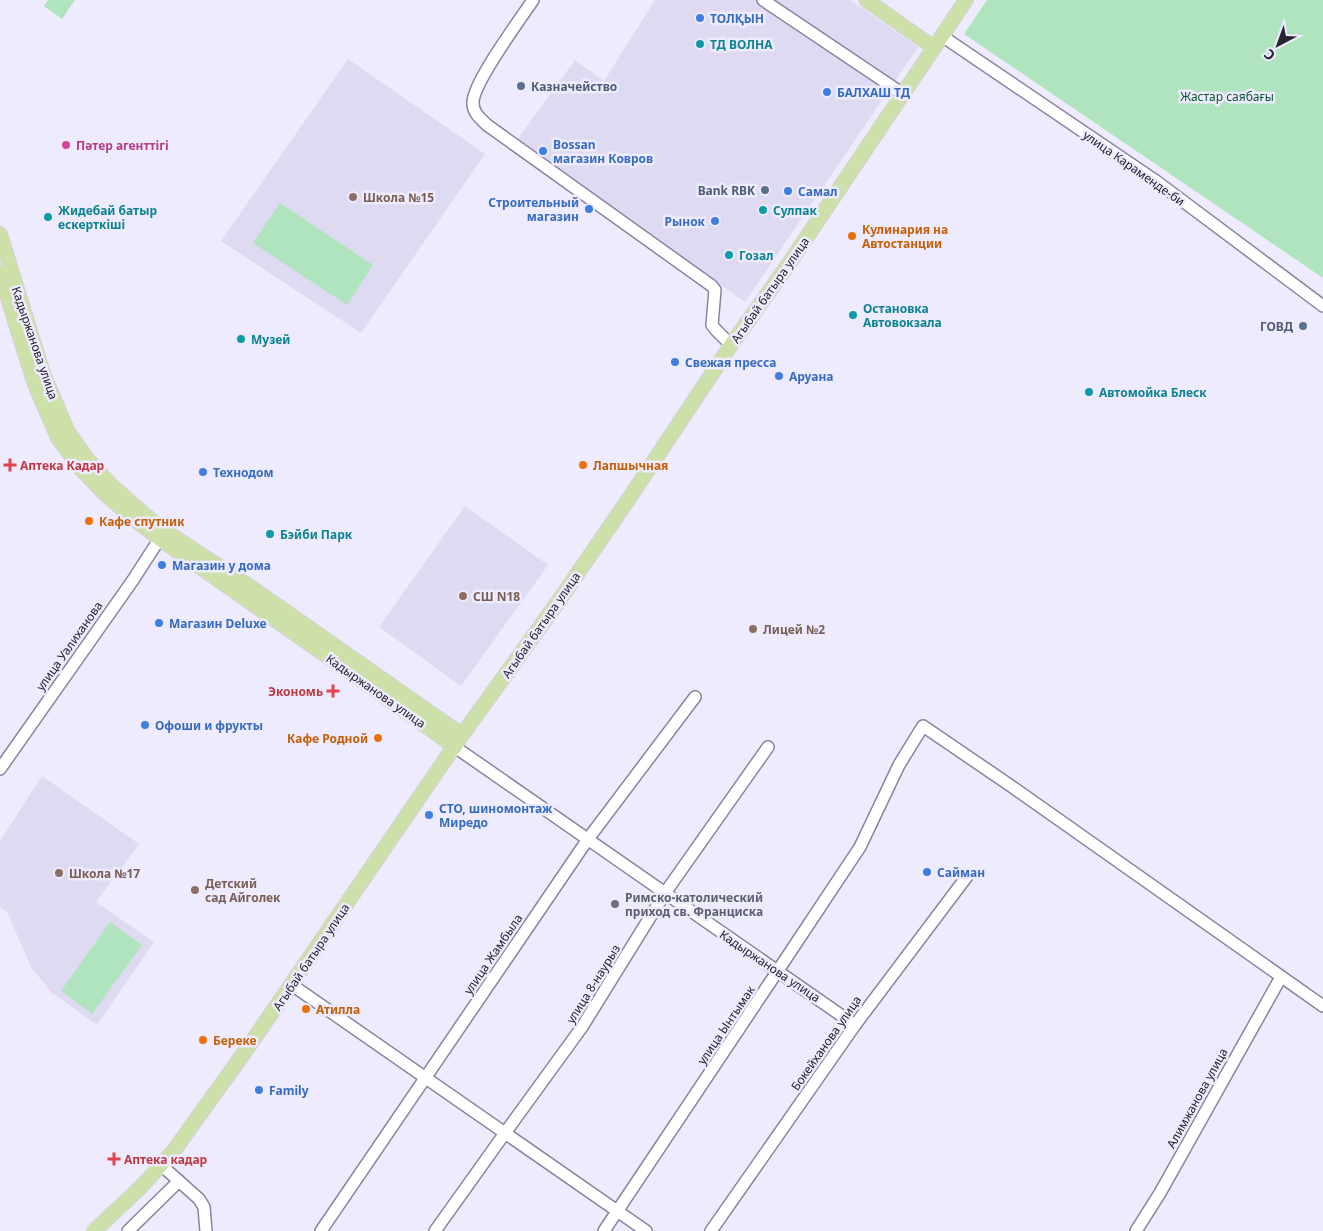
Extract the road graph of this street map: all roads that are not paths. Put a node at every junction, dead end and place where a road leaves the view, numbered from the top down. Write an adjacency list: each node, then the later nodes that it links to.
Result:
1 (534, 0): 11 (street)
2 (764, 0): 7 (street)
3 (866, 0): 6 (main road)
4 (966, 0): 5 (main road, Агыбай батыра улица)
5 (942, 36): 6 (main road, Агыбай батыра улица); 10 (street, улица Караменде-би)
6 (934, 47): 7 (main road, Агыбай батыра улица)
7 (903, 94): 11 (main road, Агыбай батыра улица)
8 (0, 234): 12 (main road, Кадыржанова улица)
9 (0, 273): 12 (main road, Кадыржанова улица)
10 (1323, 306)
11 (732, 345): 14 (main road, Агыбай батыра улица)
12 (162, 535): 14 (main road, Кадыржанова улица); 16 (street, улица Уалиханова)
13 (695, 697): 17 (street, улица Жамбыла)
14 (459, 741): 17 (street, Кадыржанова улица); 22 (main road, Агыбай батыра улица)
15 (768, 747): 19 (street, улица 8-наурыз)
16 (0, 768)
17 (588, 839): 19 (street, Кадыржанова улица); 25 (street, улица Жамбыла)
18 (968, 875): 24 (street, Бокейханова улица)
19 (665, 893): 20 (street, Кадыржанова улица); 26 (street, улица 8-наурыз)
20 (778, 972): 21 (street, улица Ынтымак); 24 (street, Кадыржанова улица); 29 (street, улица Ынтымак)
21 (1281, 977): 23 (street); 38 (street, Алимжанова улица)
22 (292, 985): 25 (street); 27 (main road, Агыбай батыра улица)
23 (1323, 1006)
24 (855, 1025): 37 (street, Бокейханова улица)
25 (425, 1078): 26 (street); 33 (street, улица Жамбыла)
26 (505, 1133): 29 (street); 34 (street, улица 8-наурыз)
27 (160, 1165): 28 (street); 30 (main road, Агыбай батыра улица)
28 (179, 1181): 31 (street); 32 (street)
29 (618, 1211): 35 (street, улица Ынтымак); 36 (street)
30 (94, 1231)
31 (128, 1231)
32 (206, 1231)
33 (322, 1231)
34 (436, 1231)
35 (604, 1231)
36 (646, 1231)
37 (711, 1231)
38 (1136, 1231)

